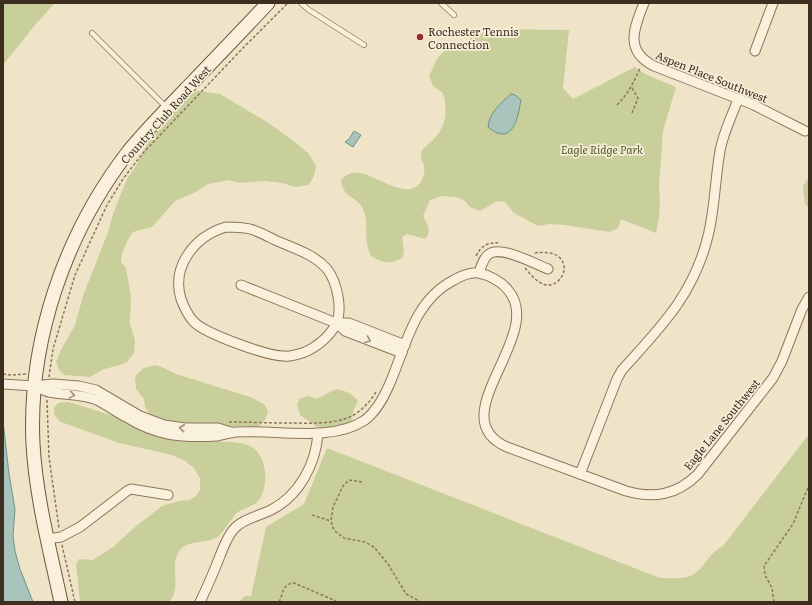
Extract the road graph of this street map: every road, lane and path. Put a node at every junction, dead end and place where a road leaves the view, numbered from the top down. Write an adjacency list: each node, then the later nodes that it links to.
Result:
1 (268, 3): 15 (main road, Country Club Road West)
2 (288, 3): 24 (path)
3 (302, 3): 9 (lane)
4 (441, 3): 7 (lane)
5 (644, 3): 13 (street, Aspen Place Southwest)
6 (773, 3): 10 (street)
7 (454, 15)
8 (92, 33): 15 (lane)
9 (364, 45)
10 (755, 51)
11 (640, 68): 12 (path)
12 (632, 88): 14 (path); 16 (path)
13 (738, 99): 17 (street, Aspen Place Southwest); 31 (street)
14 (617, 105)
15 (168, 108): 26 (main road, Country Club Road West)
16 (632, 113)
17 (805, 131)
18 (548, 269): 19 (street)
19 (479, 273): 23 (street); 31 (street, Eagle Lane Southwest)
20 (241, 285): 22 (street)
21 (809, 297): 31 (street, Eagle Lane Southwest)
22 (336, 323): 22 (street); 23 (street)
23 (404, 349): 30 (street)
24 (55, 377)
25 (3, 384): 26 (street)
26 (34, 386): 30 (street); 38 (main road, Country Club Road West)
27 (378, 388): 29 (path)
28 (47, 402): 37 (path)
29 (226, 422)
30 (318, 433): 42 (street)
31 (580, 474)
32 (362, 482): 36 (path)
33 (809, 485): 45 (path)
34 (168, 495): 37 (street)
35 (312, 515): 36 (path)
36 (331, 521): 44 (path)
37 (61, 537): 38 (street); 41 (path)
38 (47, 539): 40 (main road, Country Club Road West)
39 (336, 601): 43 (path)
40 (61, 602)
41 (75, 602)
42 (200, 602)
43 (279, 602)
44 (422, 602)
45 (774, 602)

